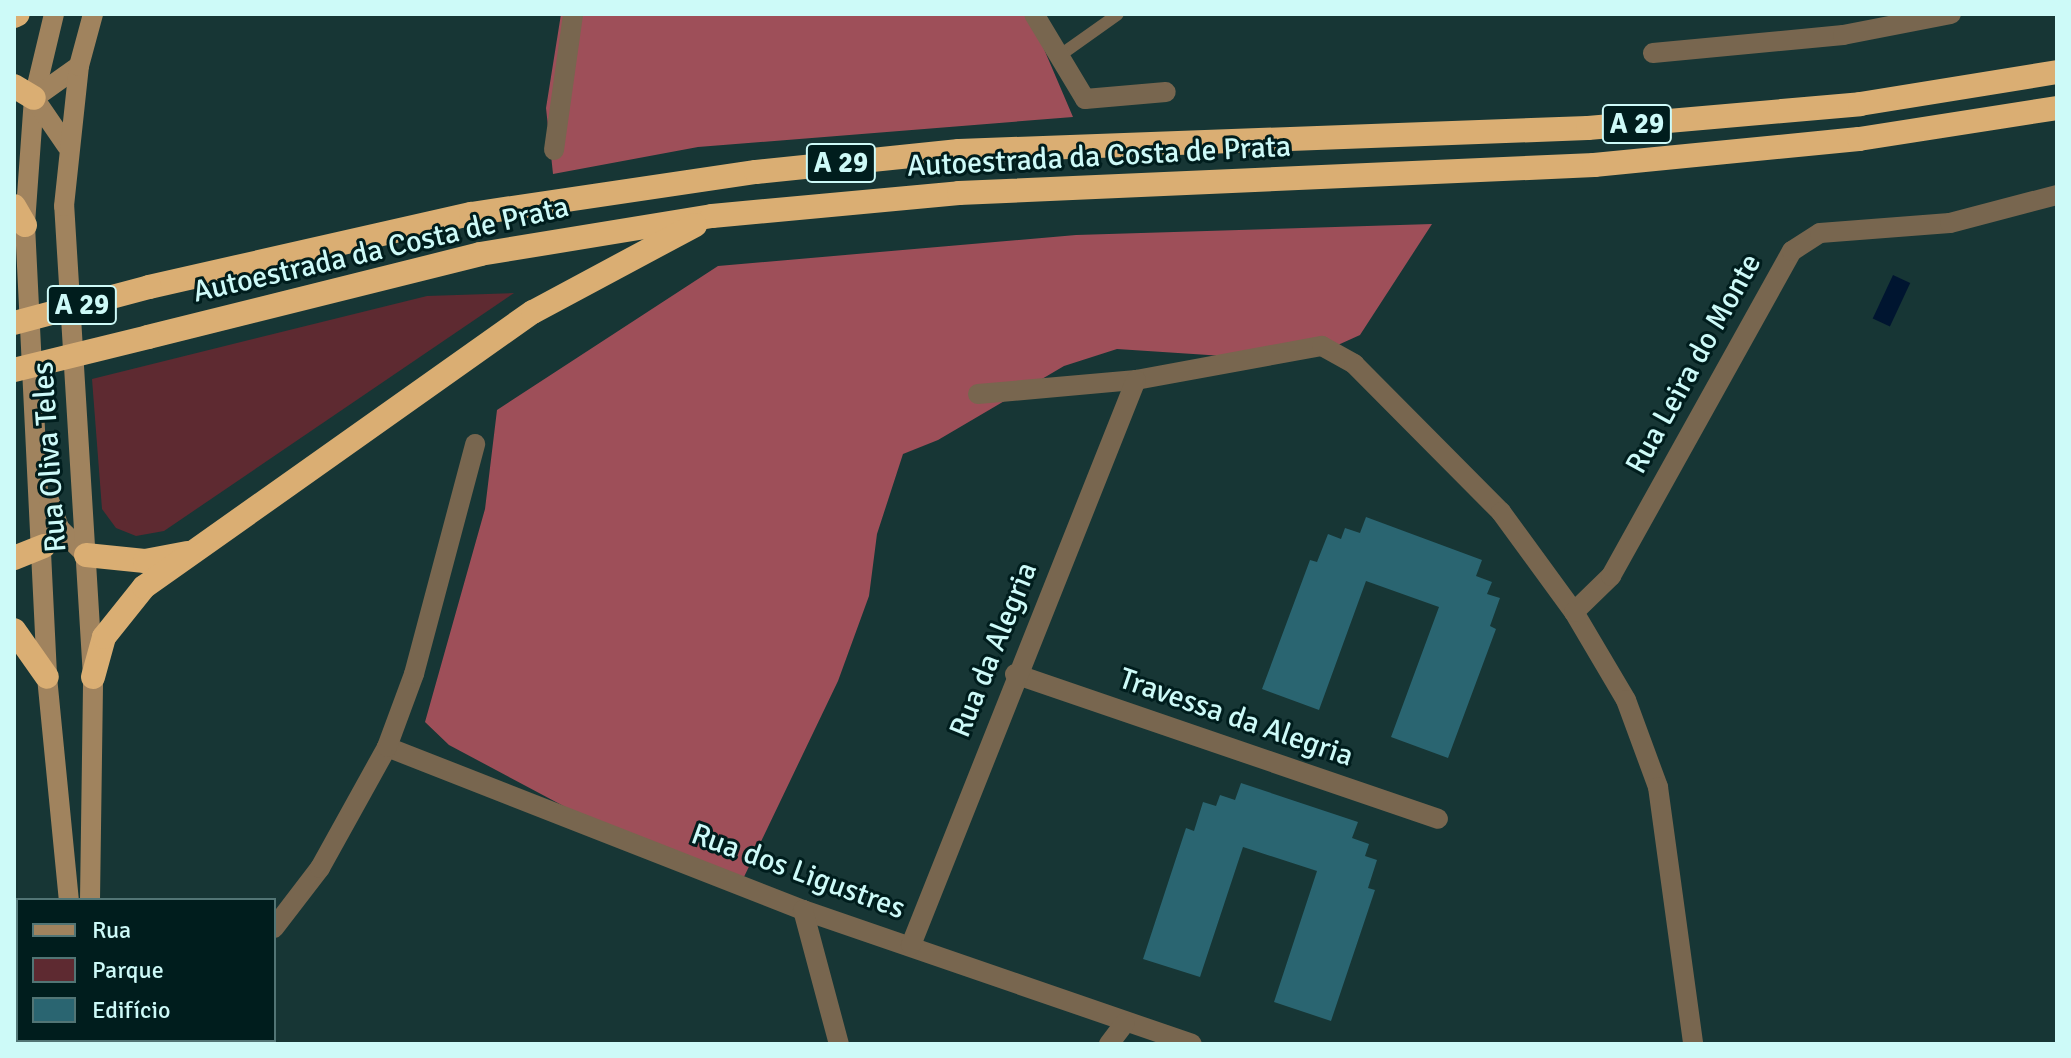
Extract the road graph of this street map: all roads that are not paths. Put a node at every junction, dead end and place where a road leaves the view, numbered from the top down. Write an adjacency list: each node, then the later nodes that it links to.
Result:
1 (54, 14): 12 (main road, Rua Oliva Teles)
2 (93, 14): 9 (main road, Rua Oliva Teles)
3 (573, 14): 15 (street)
4 (1034, 14): 8 (street)
5 (1118, 14): 8 (lane)
6 (1951, 14): 7 (street)
7 (1653, 53)
8 (1059, 56): 11 (street)
9 (79, 66): 12 (main road); 14 (main road, Rua Oliva Teles)
10 (2057, 72): 19 (highway, Autoestrada da Costa de Prata / A 29, bridge)
11 (1166, 92)
12 (21, 96): 14 (main road); 17 (main road, Rua Oliva Teles)
13 (2057, 108): 18 (highway, Autoestrada da Costa de Prata / A 29)
14 (67, 146): 24 (main road, Rua Oliva Teles)
15 (554, 150)
16 (2057, 195): 29 (street, Rua Leira do Monte)
17 (20, 215): 25 (main road, Rua Oliva Teles)
18 (712, 216): 20 (highway, Autoestrada da Costa de Prata / A 29, bridge); 26 (highway)
19 (14, 323)
20 (14, 370)
21 (1136, 380): 22 (street); 29 (street); 31 (street, Rua da Alegria)
22 (978, 394)
23 (475, 444): 34 (street)
24 (81, 469): 25 (main road); 27 (main road, Rua Oliva Teles)
25 (52, 537): 27 (main road); 28 (highway); 32 (main road, Rua Oliva Teles)
26 (193, 552): 27 (highway); 33 (highway)
27 (86, 555): 33 (main road, Rua Oliva Teles)
28 (14, 558)
29 (1574, 612): 45 (street)
30 (14, 630): 32 (highway)
31 (1015, 674): 35 (street, Travessa da Alegria); 40 (street, Rua da Alegria)
32 (47, 677): 36 (main road, Rua Oliva Teles)
33 (93, 677): 37 (main road, Rua Oliva Teles)
34 (387, 747): 38 (street, Rua dos Ligustres); 39 (street)
35 (1438, 819)
36 (69, 898)
37 (90, 898)
38 (803, 910): 40 (street, Rua dos Ligustres); 42 (street)
39 (276, 925)
40 (911, 945): 41 (street, Rua dos Ligustres)
41 (1125, 1023): 43 (street); 44 (street, Rua dos Ligustres)
42 (839, 1044)
43 (1109, 1044)
44 (1192, 1044)
45 (1693, 1044)

